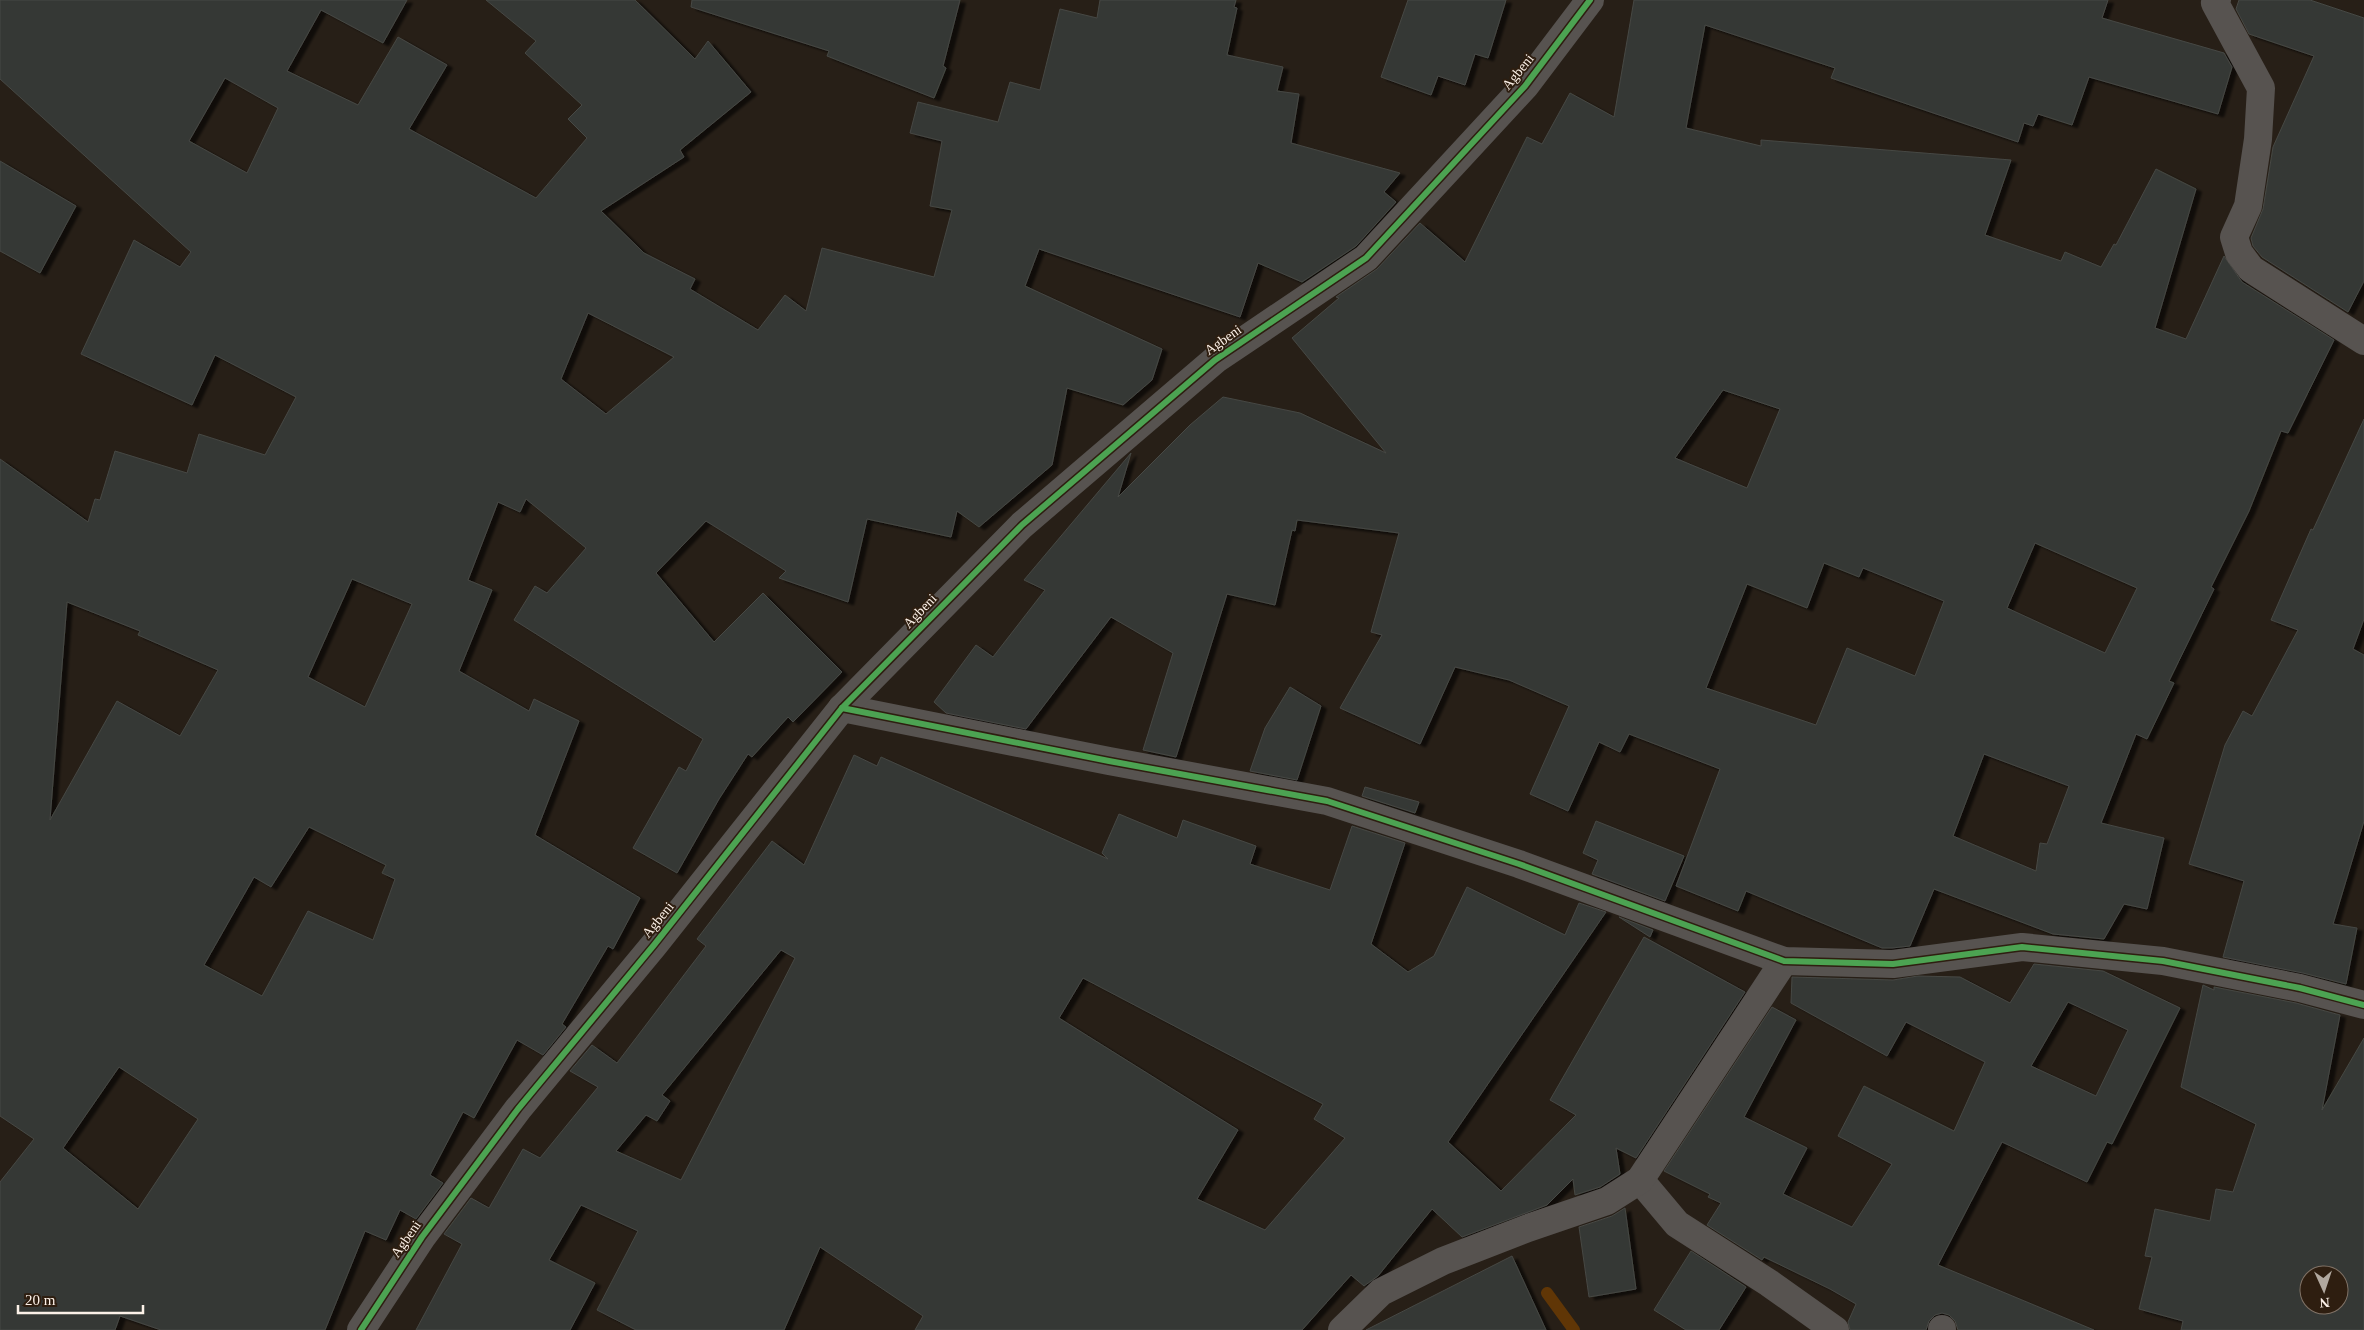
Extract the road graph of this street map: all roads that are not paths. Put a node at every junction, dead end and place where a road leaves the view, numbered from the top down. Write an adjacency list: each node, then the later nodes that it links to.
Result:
1 (1590, 0): 4 (street, Agbeni)
2 (2212, 1): 3 (street)
3 (2364, 341)
4 (842, 708): 5 (street); 8 (street, Agbeni)
5 (1784, 961): 6 (street); 7 (street)
6 (2364, 1005)
7 (1640, 1180): 9 (street); 10 (street)
8 (361, 1330)
9 (1342, 1330)
10 (1835, 1330)

